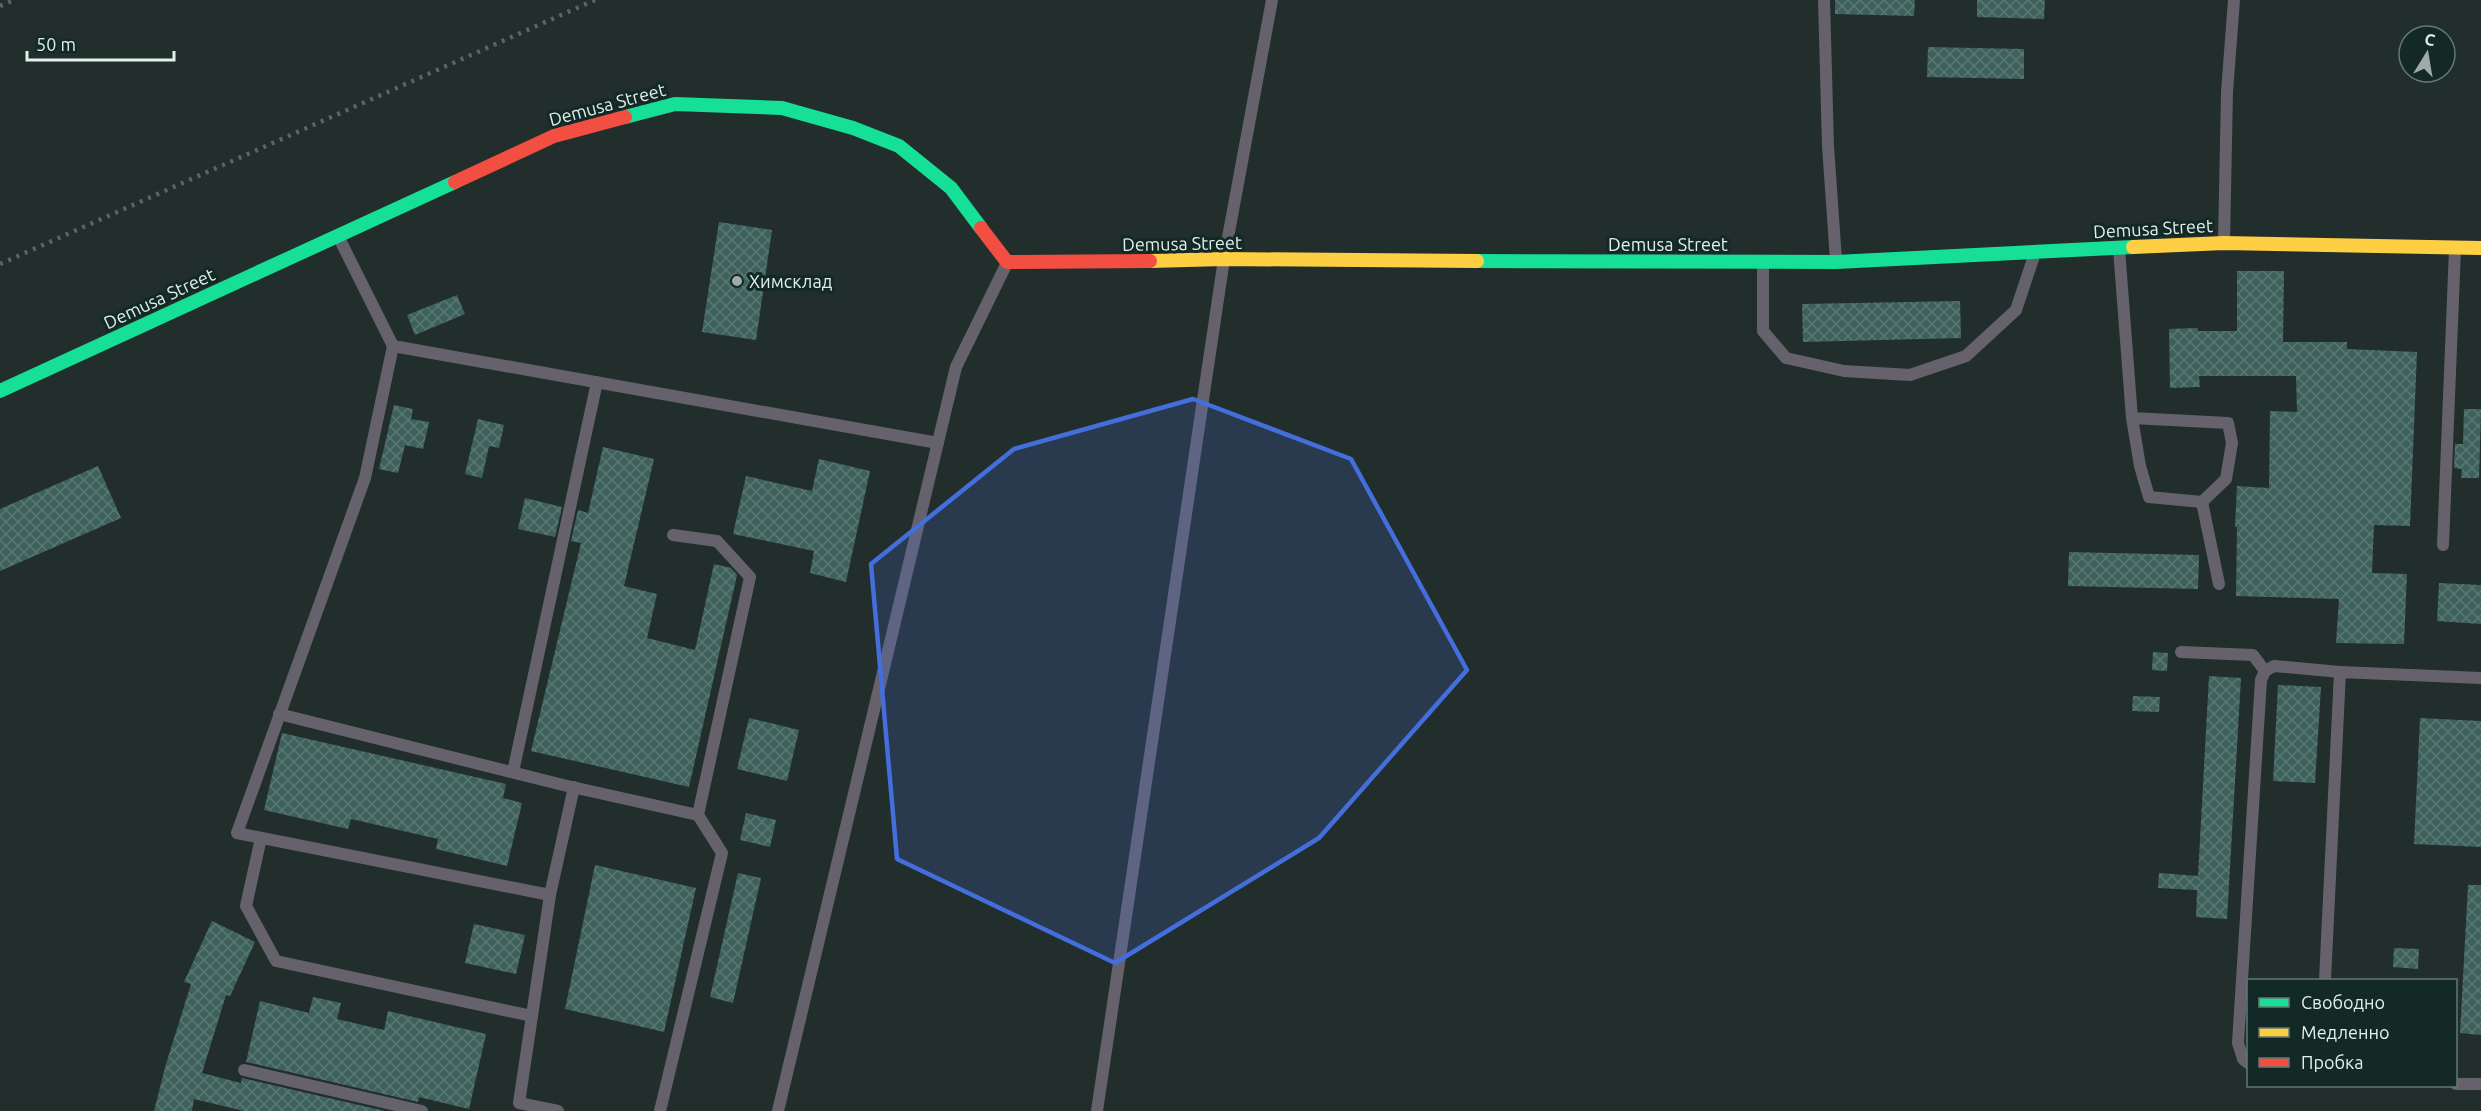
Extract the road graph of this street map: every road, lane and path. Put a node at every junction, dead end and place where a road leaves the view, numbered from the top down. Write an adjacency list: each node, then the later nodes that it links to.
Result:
1 (1272, 0): 10 (lane)
2 (1824, 0): 11 (lane)
3 (2234, 0): 5 (lane)
4 (338, 235): 12 (street, Demusa Street); 14 (lane); 16 (street, Demusa Street)
5 (2224, 243): 6 (street, Demusa Street); 7 (street, Demusa Street)
6 (2119, 248): 9 (street, Demusa Street); 17 (lane)
7 (2455, 248): 8 (street, Demusa Street); 21 (lane)
8 (2481, 248)
9 (2035, 252): 11 (street, Demusa Street); 13 (lane)
10 (1224, 259): 12 (street, Demusa Street); 13 (street, Demusa Street); 44 (lane)
11 (1836, 261): 13 (street, Demusa Street)
12 (1007, 262): 18 (lane)
13 (1763, 263)
14 (393, 346): 15 (lane); 27 (lane)
15 (597, 382): 18 (lane); 28 (lane)
16 (0, 391)
17 (2132, 418): 19 (lane); 19 (lane)
18 (938, 443): 43 (lane)
19 (2202, 502): 22 (lane)
20 (673, 535): 30 (lane)
21 (2443, 545)
22 (2218, 584)
23 (2181, 652): 24 (lane)
24 (2265, 671): 25 (lane); 35 (lane)
25 (2340, 672): 26 (lane); 33 (lane)
26 (2481, 678)
27 (279, 714): 28 (lane); 31 (lane)
28 (513, 772): 29 (lane)
29 (574, 787): 30 (lane); 32 (lane)
30 (698, 815): 42 (lane)
31 (261, 838): 32 (lane); 34 (lane)
32 (550, 895): 34 (lane)
33 (2325, 979)
34 (532, 1016): 39 (lane)
35 (2247, 1062)
36 (244, 1070): 40 (lane)
37 (2457, 1084): 38 (lane)
38 (2481, 1084)
39 (515, 1107): 41 (lane)
40 (422, 1111)
41 (558, 1111)
42 (660, 1111)
43 (778, 1111)
44 (1097, 1111)

